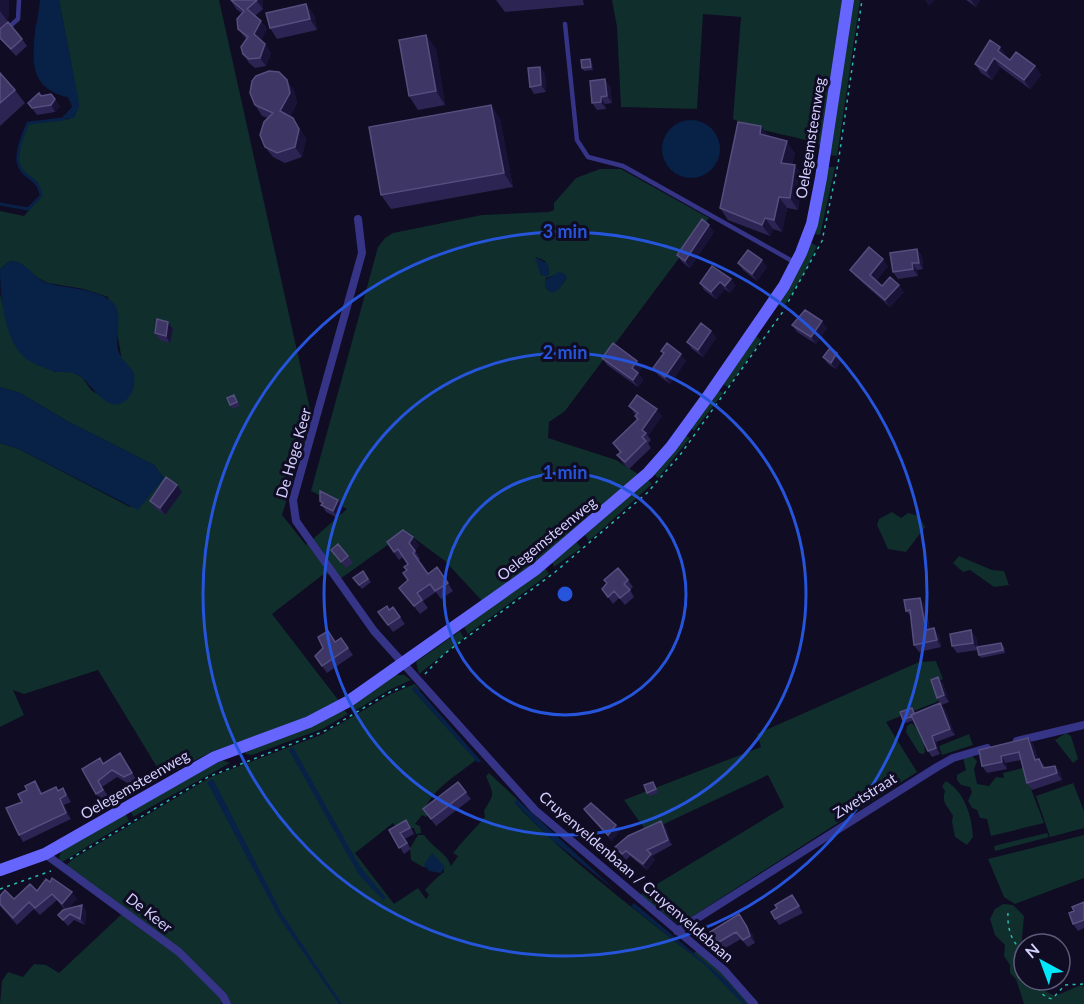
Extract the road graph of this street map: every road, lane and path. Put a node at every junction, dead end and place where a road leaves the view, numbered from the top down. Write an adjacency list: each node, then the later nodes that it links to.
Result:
1 (19, 0): 5 (lane)
2 (848, 0): 7 (street, Oelegemsteenweg)
3 (862, 0): 9 (path)
4 (565, 24): 7 (lane)
5 (0, 35)
6 (358, 219): 8 (street, De Hoge Keer)
7 (796, 263): 8 (street, Oelegemsteenweg)
8 (403, 663): 9 (street, Cruyenveldenbaan / Cruyenveldebaan); 13 (street, Oelegemsteenweg)
9 (418, 680): 14 (path); 18 (street, Cruyenveldenbaan / Cruyenveldebaan)
10 (1084, 725): 11 (street)
11 (1007, 743)
12 (997, 746): 18 (street, Zwetstraat)
13 (45, 854): 14 (street, De Keer); 15 (street, Oelegemsteenweg)
14 (61, 866): 16 (path); 22 (street, De Keer)
15 (0, 870)
16 (0, 889)
17 (1008, 913): 19 (path)
18 (677, 931): 23 (street, Cruyenveldenbaan / Cruyenveldebaan)
19 (1012, 937)
20 (1041, 992): 21 (path)
21 (1058, 992)
22 (227, 1004)
23 (754, 1004)

